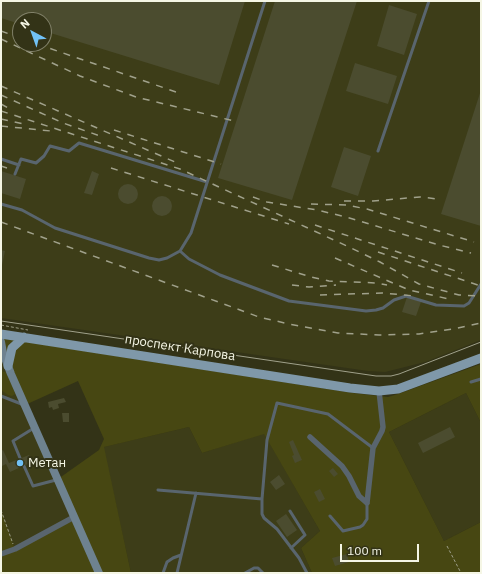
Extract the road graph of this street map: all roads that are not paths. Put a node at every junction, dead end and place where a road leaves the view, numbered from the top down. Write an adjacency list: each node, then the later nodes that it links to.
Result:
1 (265, 1): 7 (lane)
2 (429, 1): 3 (lane)
3 (378, 152)
4 (1, 159): 5 (lane)
5 (19, 165): 6 (lane); 7 (lane)
6 (15, 174)
7 (207, 182): 9 (lane)
8 (1, 204): 9 (lane)
9 (180, 251): 10 (lane)
10 (481, 284)
11 (26, 333): 12 (main road, проспект Карпова); 15 (main road); 18 (main road, проспект Карпова)
12 (1, 334)
13 (1, 342): 15 (main road)
14 (481, 358): 18 (main road, проспект Карпова)
15 (5, 359): 20 (main road)
16 (481, 379): 17 (lane)
17 (471, 382)
18 (379, 391): 23 (street)
19 (1, 396): 20 (lane)
20 (23, 402): 21 (main road)
21 (35, 427): 24 (lane); 26 (main road)
22 (310, 437): 30 (street)
23 (373, 448): 29 (lane); 30 (street)
24 (20, 458)
25 (24, 466): 26 (lane)
26 (58, 479): 33 (main road)
27 (158, 490): 28 (lane)
28 (196, 493): 29 (lane); 36 (lane)
29 (262, 499): 34 (lane)
30 (367, 503): 32 (lane)
31 (290, 511): 34 (lane)
32 (330, 516)
33 (74, 517): 35 (street); 37 (main road)
34 (291, 548): 42 (lane)
35 (1, 554)
36 (181, 555): 38 (lane); 39 (lane)
37 (99, 573)
38 (163, 573)
39 (177, 573)
40 (245, 573): 41 (lane)
41 (263, 573)
42 (307, 573)

